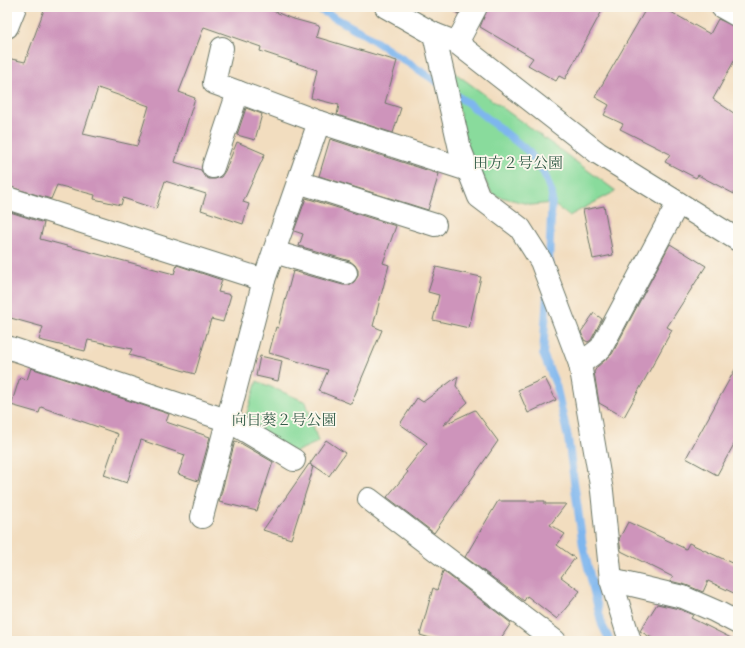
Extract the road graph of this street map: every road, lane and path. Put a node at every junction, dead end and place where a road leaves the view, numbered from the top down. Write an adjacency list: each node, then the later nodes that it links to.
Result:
1 (386, 7): 5 (street)
2 (476, 7): 6 (street)
3 (722, 7): 4 (street)
4 (738, 16)
5 (434, 34): 6 (street); 11 (street)
6 (457, 42): 14 (street)
7 (222, 48): 8 (street)
8 (238, 92): 9 (street); 10 (street)
9 (319, 122): 11 (street); 12 (street)
10 (213, 167)
11 (468, 170): 21 (street)
12 (298, 182): 15 (street); 17 (street)
13 (7, 198): 19 (street)
14 (678, 203): 16 (street); 21 (street)
15 (435, 225)
16 (738, 240)
17 (274, 252): 18 (street); 19 (street)
18 (346, 273)
19 (264, 280): 22 (street)
20 (7, 347): 22 (street)
21 (580, 364): 26 (street)
22 (229, 421): 23 (street); 25 (street)
23 (294, 460)
24 (369, 499): 28 (street)
25 (202, 517)
26 (611, 580): 27 (street); 29 (street)
27 (738, 623)
28 (555, 641)
29 (630, 641)

